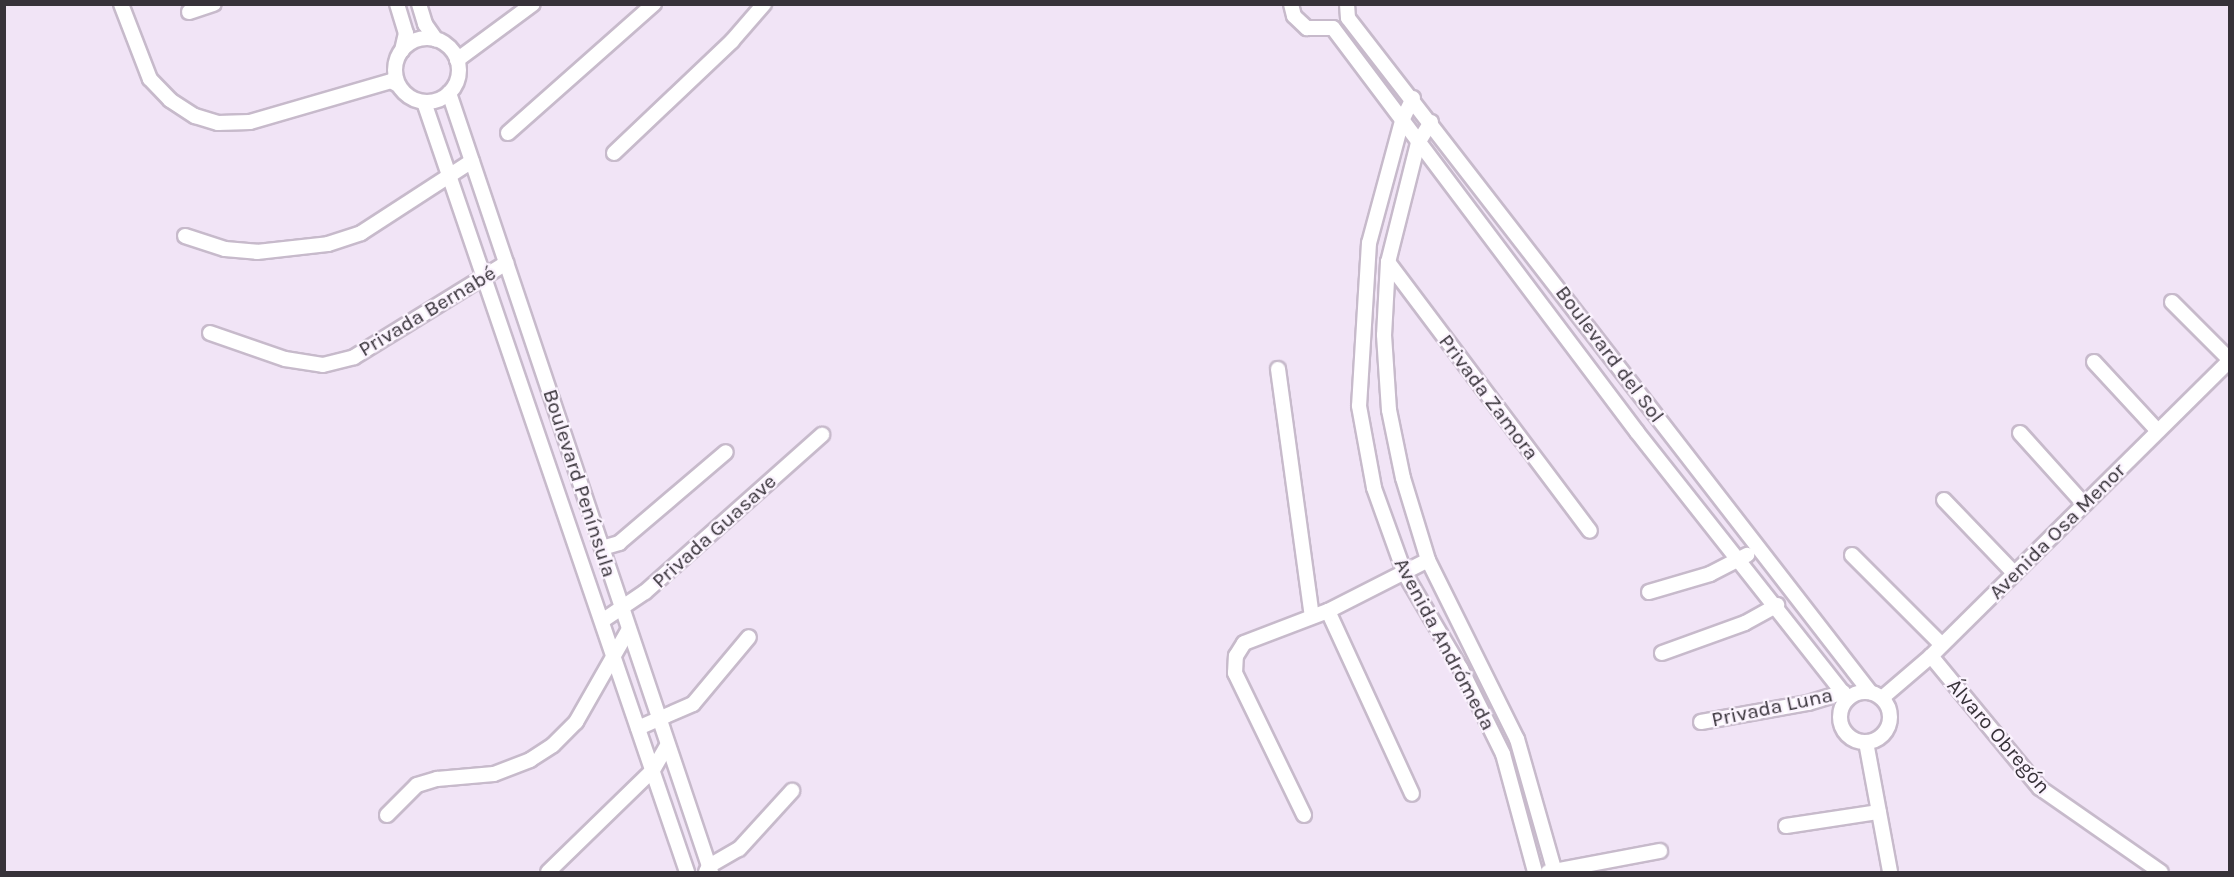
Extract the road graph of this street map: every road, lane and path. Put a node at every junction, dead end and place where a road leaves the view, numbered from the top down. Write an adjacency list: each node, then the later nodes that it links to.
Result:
1 (121, 4): 14 (street)
2 (214, 4): 10 (street)
3 (397, 4): 12 (street)
4 (419, 4): 11 (street)
5 (533, 4): 13 (street)
6 (654, 4): 20 (street)
7 (764, 4): 22 (street)
8 (1291, 4): 18 (street, Boulevard del Sol)
9 (1347, 11): 16 (street, Boulevard del Sol)
10 (189, 12)
11 (436, 40): 12 (street); 13 (street)
12 (402, 51): 14 (street)
13 (458, 60): 15 (street)
14 (398, 85): 17 (street)
15 (449, 93): 17 (street); 23 (street, Boulevard Península)
16 (1413, 98): 18 (street, Avenida Andrómeda); 19 (street, Boulevard del Sol)
17 (424, 102): 24 (street, Boulevard Península)
18 (1402, 121): 21 (street, Boulevard del Sol); 47 (street, Avenida Andrómeda)
19 (1431, 122): 21 (street, Avenida Andrómeda); 41 (street, Boulevard del Sol)
20 (508, 134)
21 (1418, 143): 26 (street, Avenida Andrómeda); 45 (street, Boulevard del Sol)
22 (614, 153)
23 (472, 161): 24 (street); 27 (street, Boulevard Península)
24 (450, 177): 25 (street); 28 (street, Boulevard Península)
25 (185, 236)
26 (1388, 262): 40 (street, Privada Zamora); 44 (street, Avenida Andrómeda)
27 (506, 263): 28 (street, Privada Bernabé); 42 (street, Boulevard Península)
28 (484, 277): 30 (street, Privada Bernabé); 53 (street, Boulevard Península)
29 (2172, 302): 31 (street)
30 (210, 333)
31 (2229, 360): 34 (street, Avenida Osa Menor)
32 (2094, 362): 34 (street)
33 (1278, 369): 52 (street)
34 (2158, 431): 39 (street, Avenida Osa Menor)
35 (2020, 433): 39 (street)
36 (822, 435): 50 (street, Privada Guasave)
37 (726, 452): 42 (street)
38 (1944, 500): 46 (street)
39 (2084, 504): 46 (street, Avenida Osa Menor)
40 (1590, 531)
41 (1759, 547): 45 (street); 61 (street, Boulevard del Sol)
42 (602, 548): 50 (street, Boulevard Península)
43 (1852, 555): 56 (street)
44 (1428, 560): 47 (street); 77 (street, Avenida Andrómeda)
45 (1742, 560): 48 (street); 49 (street, Boulevard del Sol)
46 (2014, 573): 56 (street, Avenida Osa Menor)
47 (1405, 574): 51 (street); 79 (street, Avenida Andrómeda)
48 (1649, 592)
49 (1777, 605): 57 (street); 60 (street, Boulevard del Sol)
50 (621, 608): 53 (street, Privada Guasave); 54 (street, Boulevard Península)
51 (1329, 611): 52 (street); 69 (street)
52 (1312, 616): 72 (street)
53 (602, 621): 59 (street, Boulevard Península)
54 (628, 631): 59 (street); 62 (street, Boulevard Península)
55 (749, 637): 62 (street)
56 (1942, 645): 58 (street, Avenida Osa Menor)
57 (1662, 653)
58 (1931, 656): 61 (street, Avenida Osa Menor); 81 (street, Álvaro Obregón)
59 (614, 657): 64 (street, Boulevard Península); 71 (street)
60 (1846, 695): 61 (street); 63 (street, Privada Luna); 65 (street)
61 (1876, 695): 65 (street)
62 (659, 719): 64 (street); 66 (street, Boulevard Península)
63 (1701, 722)
64 (638, 728): 67 (street, Boulevard Península)
65 (1866, 742): 70 (street)
66 (667, 746): 67 (street); 75 (street, Boulevard Península)
67 (653, 770): 76 (street); 78 (street, Boulevard Península)
68 (792, 791): 75 (street)
69 (1412, 794)
70 (1879, 812): 73 (street); 80 (street)
71 (387, 815)
72 (1304, 815)
73 (1786, 826)
74 (1660, 851): 77 (street)
75 (708, 870)
76 (548, 872)
77 (1552, 872)
78 (687, 873)
79 (1535, 873)
80 (1890, 873)
81 (2161, 873)

